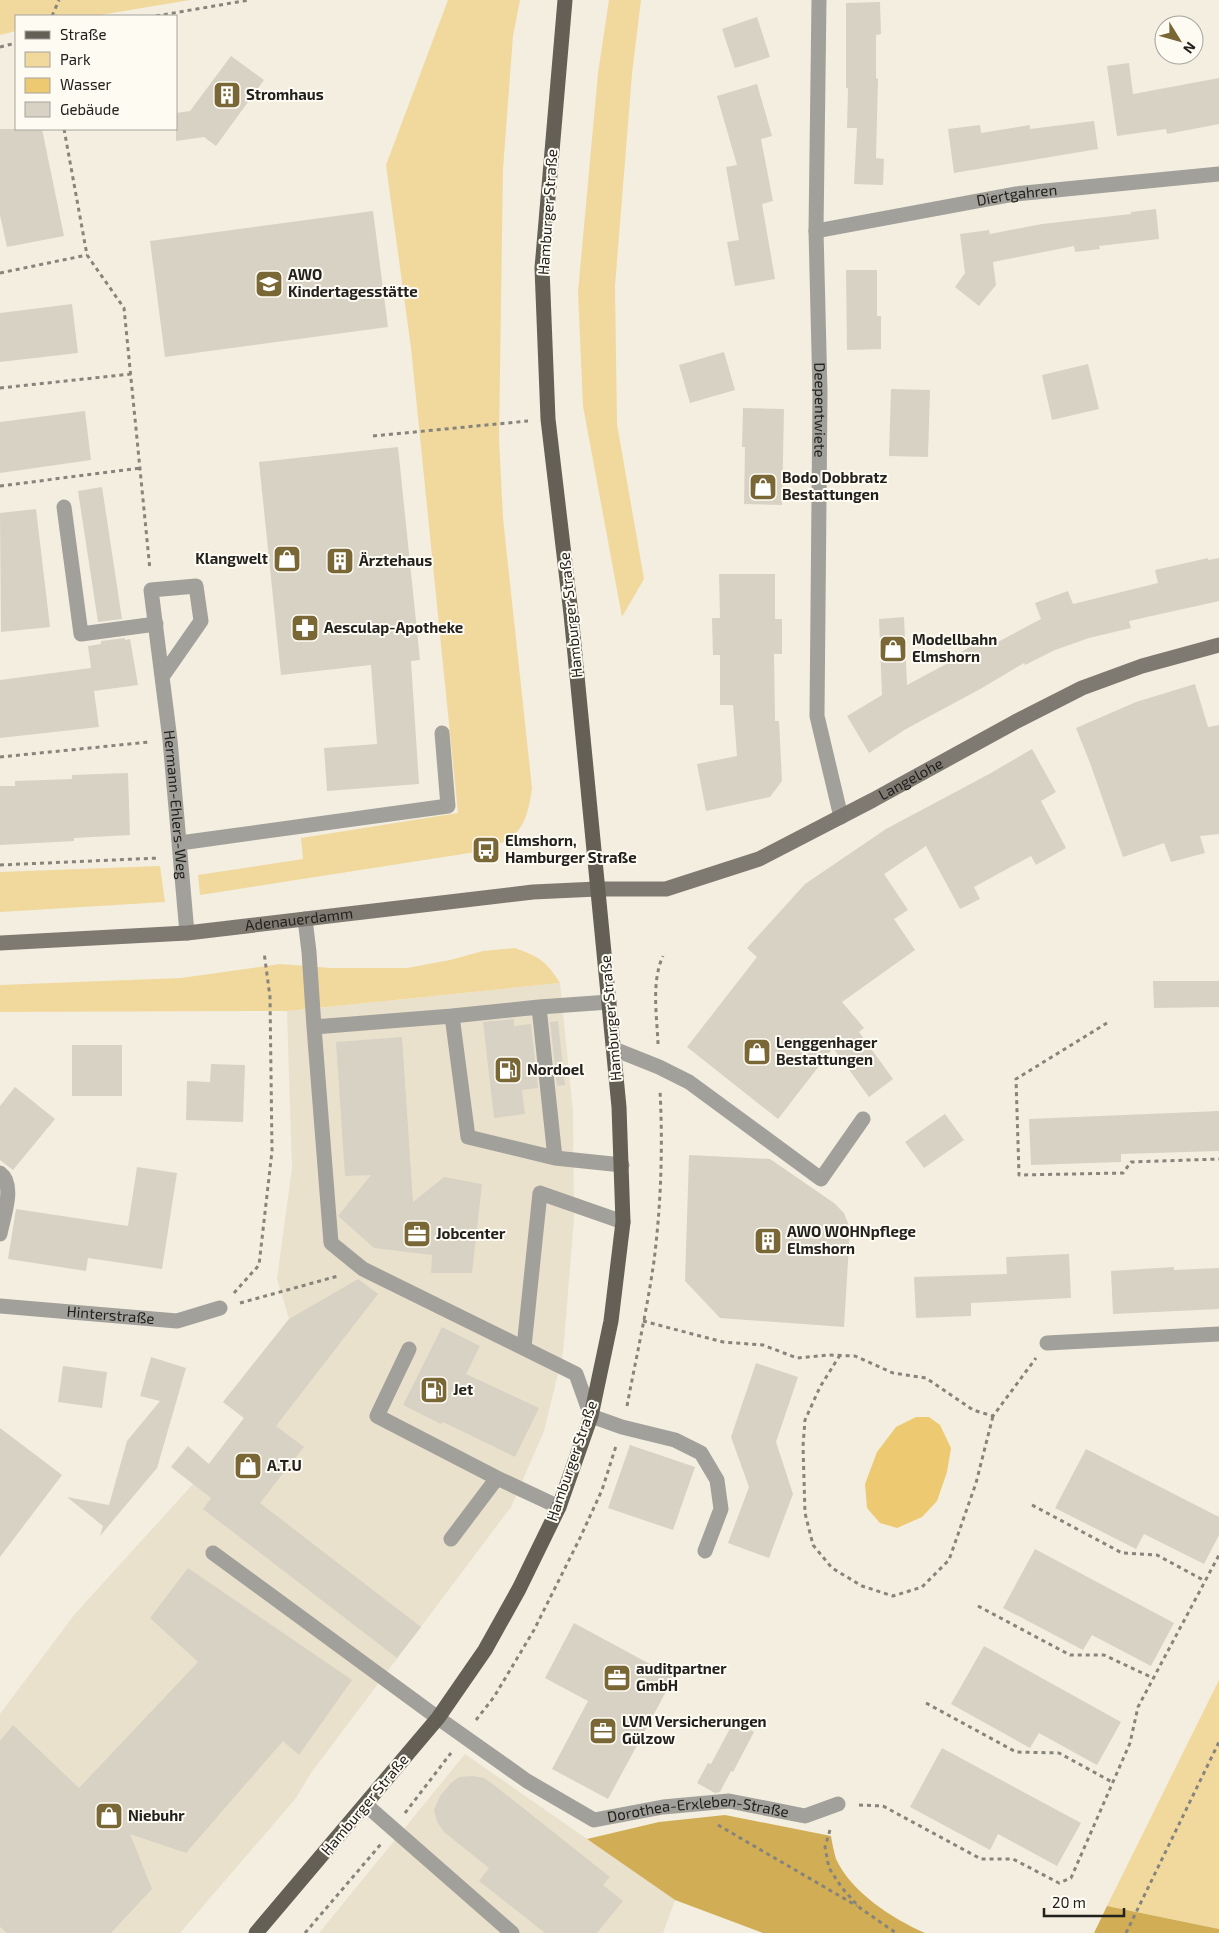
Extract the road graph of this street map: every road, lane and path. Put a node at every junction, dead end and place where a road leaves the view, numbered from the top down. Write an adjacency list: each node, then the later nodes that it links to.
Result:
1 (59, 0): 5 (path)
2 (249, 0): 6 (path)
3 (565, 0): 16 (main road, Hamburger Straße)
4 (819, 0): 11 (street, Deepentwiete)
5 (52, 15)
6 (162, 15)
7 (15, 43): 8 (path)
8 (0, 47)
9 (64, 130): 12 (path)
10 (1219, 174): 11 (street, Diertgahren)
11 (816, 231): 28 (street, Deepentwiete)
12 (87, 255): 13 (path); 14 (path)
13 (0, 274)
14 (131, 374): 15 (path); 18 (path)
15 (0, 388)
16 (548, 419): 17 (path); 31 (main road, Hamburger Straße)
17 (373, 436)
18 (140, 468): 19 (path); 21 (path)
19 (0, 486)
20 (64, 507): 22 (street)
21 (151, 590): 22 (street, Hermann-Ehlers-Weg); 24 (street)
22 (156, 624): 24 (street, Hermann-Ehlers-Weg)
23 (1219, 645): 28 (street, Langelohe)
24 (162, 677): 26 (street, Hermann-Ehlers-Weg)
25 (442, 732): 29 (street)
26 (170, 740): 27 (path); 29 (street, Hermann-Ehlers-Weg)
27 (0, 757)
28 (841, 817): 31 (street, Langelohe)
29 (180, 850): 30 (path); 33 (street, Hermann-Ehlers-Weg)
30 (0, 865)
31 (597, 889): 32 (street, Adenauerdamm); 36 (main road, Hamburger Straße)
32 (305, 919): 33 (street, Adenauerdamm); 40 (street)
33 (187, 933): 34 (street, Adenauerdamm)
34 (0, 943)
35 (264, 952): 51 (path)
36 (609, 1002): 37 (street); 41 (main road, Hamburger Straße)
37 (539, 1006): 38 (street); 43 (street)
38 (452, 1016): 40 (street); 43 (street)
39 (1107, 1023): 44 (path)
40 (314, 1027): 49 (street)
41 (614, 1049): 42 (street); 45 (main road, Hamburger Straße)
42 (863, 1119)
43 (555, 1158): 45 (street)
44 (1219, 1159)
45 (622, 1165): 47 (main road, Hamburger Straße)
46 (0, 1173): 48 (street)
47 (623, 1222): 55 (street); 58 (main road, Hamburger Straße)
48 (0, 1234)
49 (363, 1269): 51 (path); 55 (street)
50 (0, 1306): 51 (street, Hinterstraße)
51 (220, 1308)
52 (643, 1321): 57 (path)
53 (1219, 1334): 54 (street)
54 (1047, 1343): 59 (path)
55 (524, 1347): 58 (street)
56 (409, 1349): 60 (street)
57 (840, 1356): 59 (path); 59 (path)
58 (591, 1416): 62 (main road, Hamburger Straße); 64 (street)
59 (993, 1416)
60 (497, 1478): 62 (street); 63 (street)
61 (1032, 1505): 67 (path)
62 (559, 1507): 71 (main road, Hamburger Straße)
63 (451, 1539)
64 (705, 1551)
65 (214, 1553): 71 (street, Dorothea-Erxleben-Straße)
66 (1219, 1555): 67 (path)
67 (1205, 1581): 69 (path)
68 (978, 1606): 69 (path)
69 (1154, 1678): 73 (path)
70 (926, 1703): 73 (path)
71 (438, 1718): 75 (main road, Hamburger Straße); 76 (street, Dorothea-Erxleben-Straße)
72 (1219, 1742): 81 (path)
73 (1112, 1782): 74 (path)
74 (838, 1804): 76 (street, Dorothea-Erxleben-Straße); 77 (path)
75 (366, 1805): 78 (main road, Hamburger Straße); 79 (street)
76 (685, 1805): 77 (path)
77 (860, 1908): 80 (path)
78 (256, 1933)
79 (512, 1933)
80 (896, 1933)
81 (1126, 1933)

